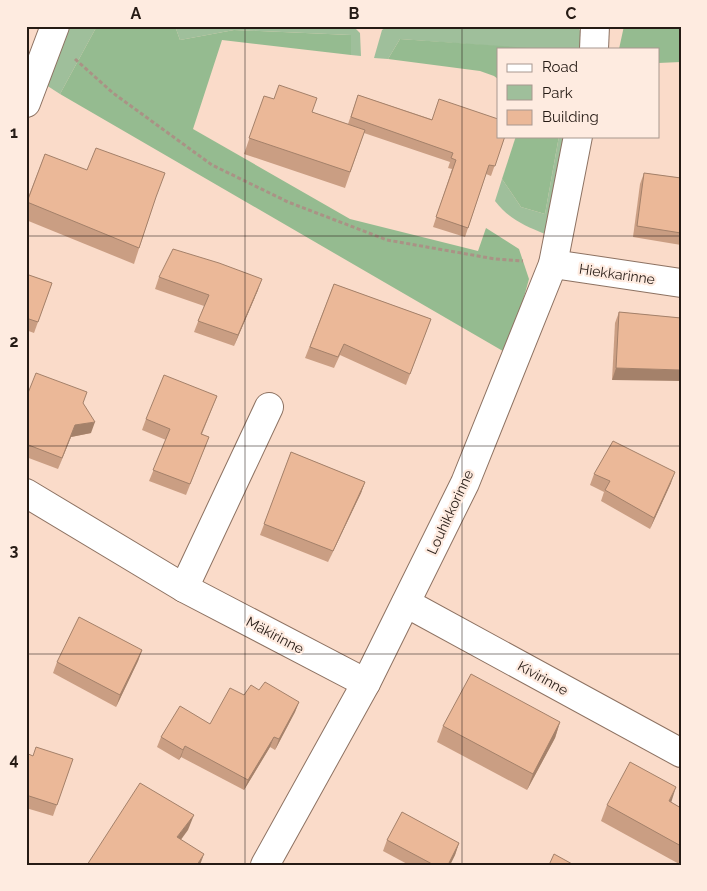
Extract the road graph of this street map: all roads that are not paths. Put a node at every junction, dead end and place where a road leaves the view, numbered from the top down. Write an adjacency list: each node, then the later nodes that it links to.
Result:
1 (595, 26): 3 (street)
2 (53, 32): 4 (street)
3 (594, 48)
4 (26, 103)
5 (578, 138): 6 (street, Louhikkorinne)
6 (553, 264): 7 (street, Hiekkarinne); 11 (street, Louhikkorinne)
7 (681, 283)
8 (270, 407): 10 (street)
9 (26, 493): 10 (street, Mäkirinne)
10 (184, 588): 12 (street, Mäkirinne)
11 (406, 603): 12 (street, Louhikkorinne); 13 (street, Kivirinne)
12 (366, 683): 14 (street, Louhikkorinne)
13 (681, 753)
14 (265, 865)

